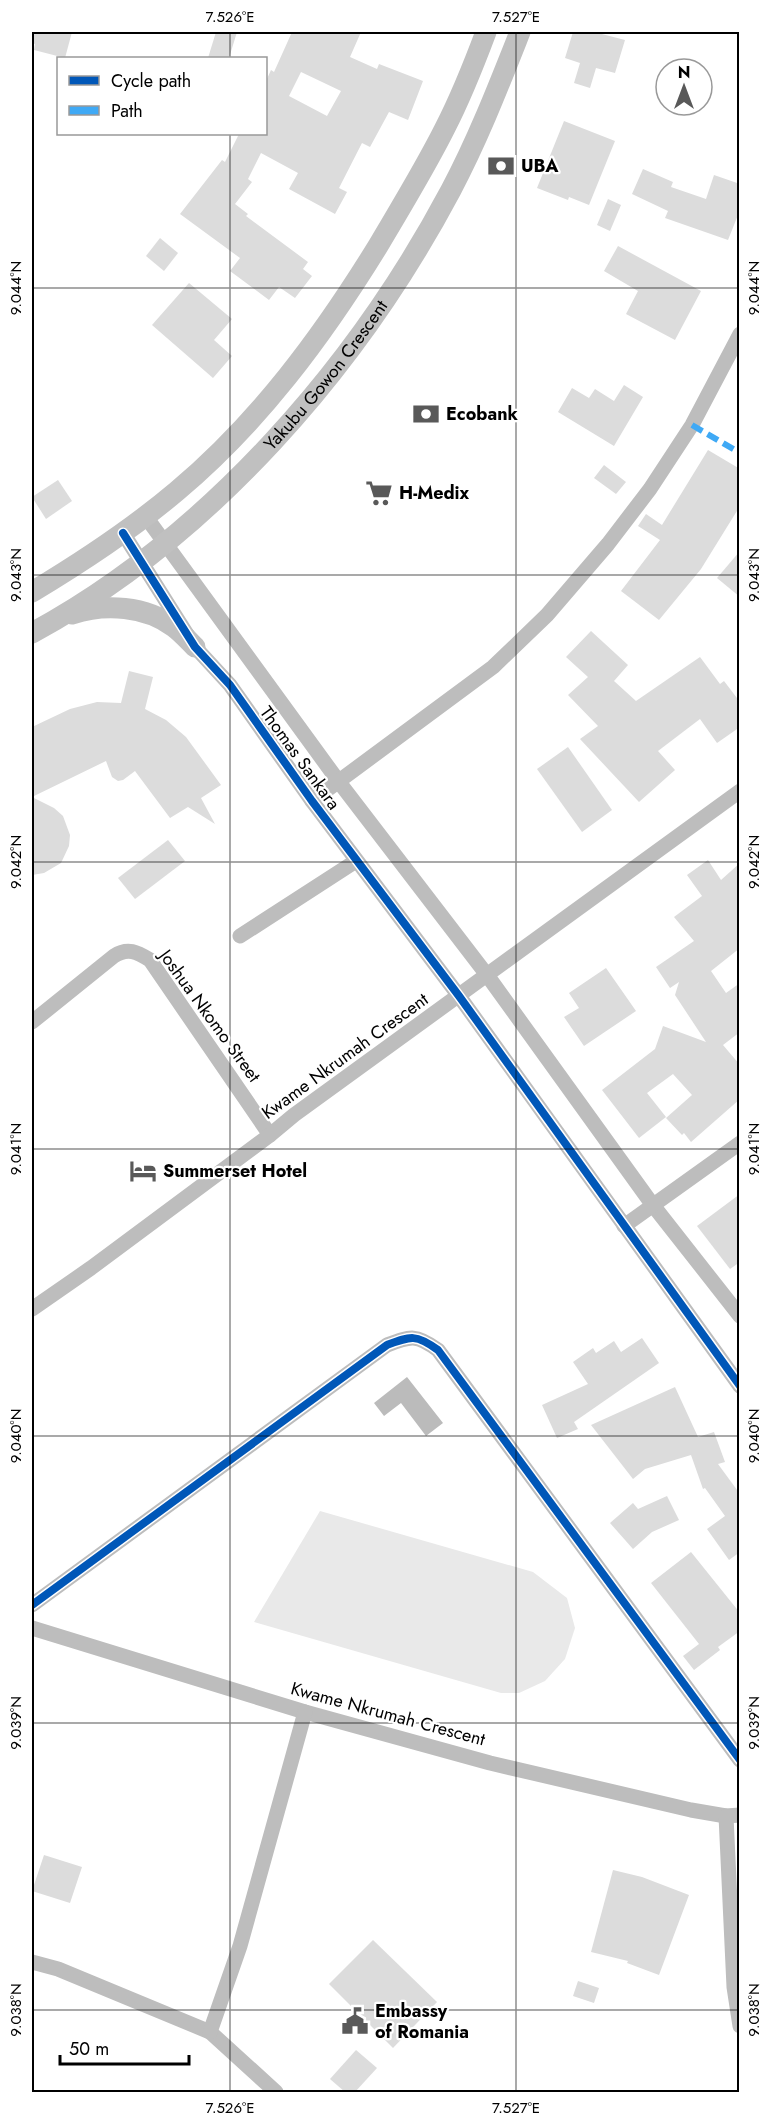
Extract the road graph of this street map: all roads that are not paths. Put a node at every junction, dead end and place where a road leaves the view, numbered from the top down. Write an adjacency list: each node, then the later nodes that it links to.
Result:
1 (486, 32): 4 (main road, Yakubu Gowon Crescent)
2 (520, 32): 6 (main road, Yakubu Gowon Crescent)
3 (740, 334): 12 (street)
4 (146, 517): 5 (main road, Yakubu Gowon Crescent); 6 (street)
5 (123, 533): 7 (street, Thomas Sankara); 8 (main road, Yakubu Gowon Crescent)
6 (166, 543): 7 (main road, Yakubu Gowon Crescent); 12 (street)
7 (141, 561): 9 (main road, Yakubu Gowon Crescent); 11 (street, Thomas Sankara)
8 (32, 592)
9 (57, 619): 10 (main road, Yakubu Gowon Crescent); 11 (main road)
10 (32, 633)
11 (195, 646): 14 (street, Thomas Sankara)
12 (339, 782): 14 (street); 17 (street)
13 (740, 791): 17 (street, Kwame Nkrumah Crescent)
14 (312, 801): 15 (street, Thomas Sankara)
15 (357, 861): 16 (street); 18 (street, Thomas Sankara)
16 (240, 936)
17 (487, 975): 18 (street, Kwame Nkrumah Crescent); 22 (street)
18 (459, 996): 20 (street, Kwame Nkrumah Crescent); 23 (street, Thomas Sankara)
19 (32, 1022): 20 (street, Joshua Nkomo Street)
20 (270, 1135): 24 (street, Kwame Nkrumah Crescent)
21 (740, 1143): 22 (street)
22 (652, 1204): 23 (street); 25 (street)
23 (624, 1226): 26 (street, Thomas Sankara)
24 (32, 1309)
25 (740, 1316)
26 (740, 1386)
27 (32, 1605): 30 (street)
28 (32, 1629): 29 (street, Kwame Nkrumah Crescent)
29 (304, 1712): 31 (street, Kwame Nkrumah Crescent); 34 (street)
30 (740, 1760)
31 (733, 1816): 33 (street)
32 (32, 1962): 34 (street)
33 (740, 2026)
34 (210, 2032): 35 (street)
35 (276, 2092)

